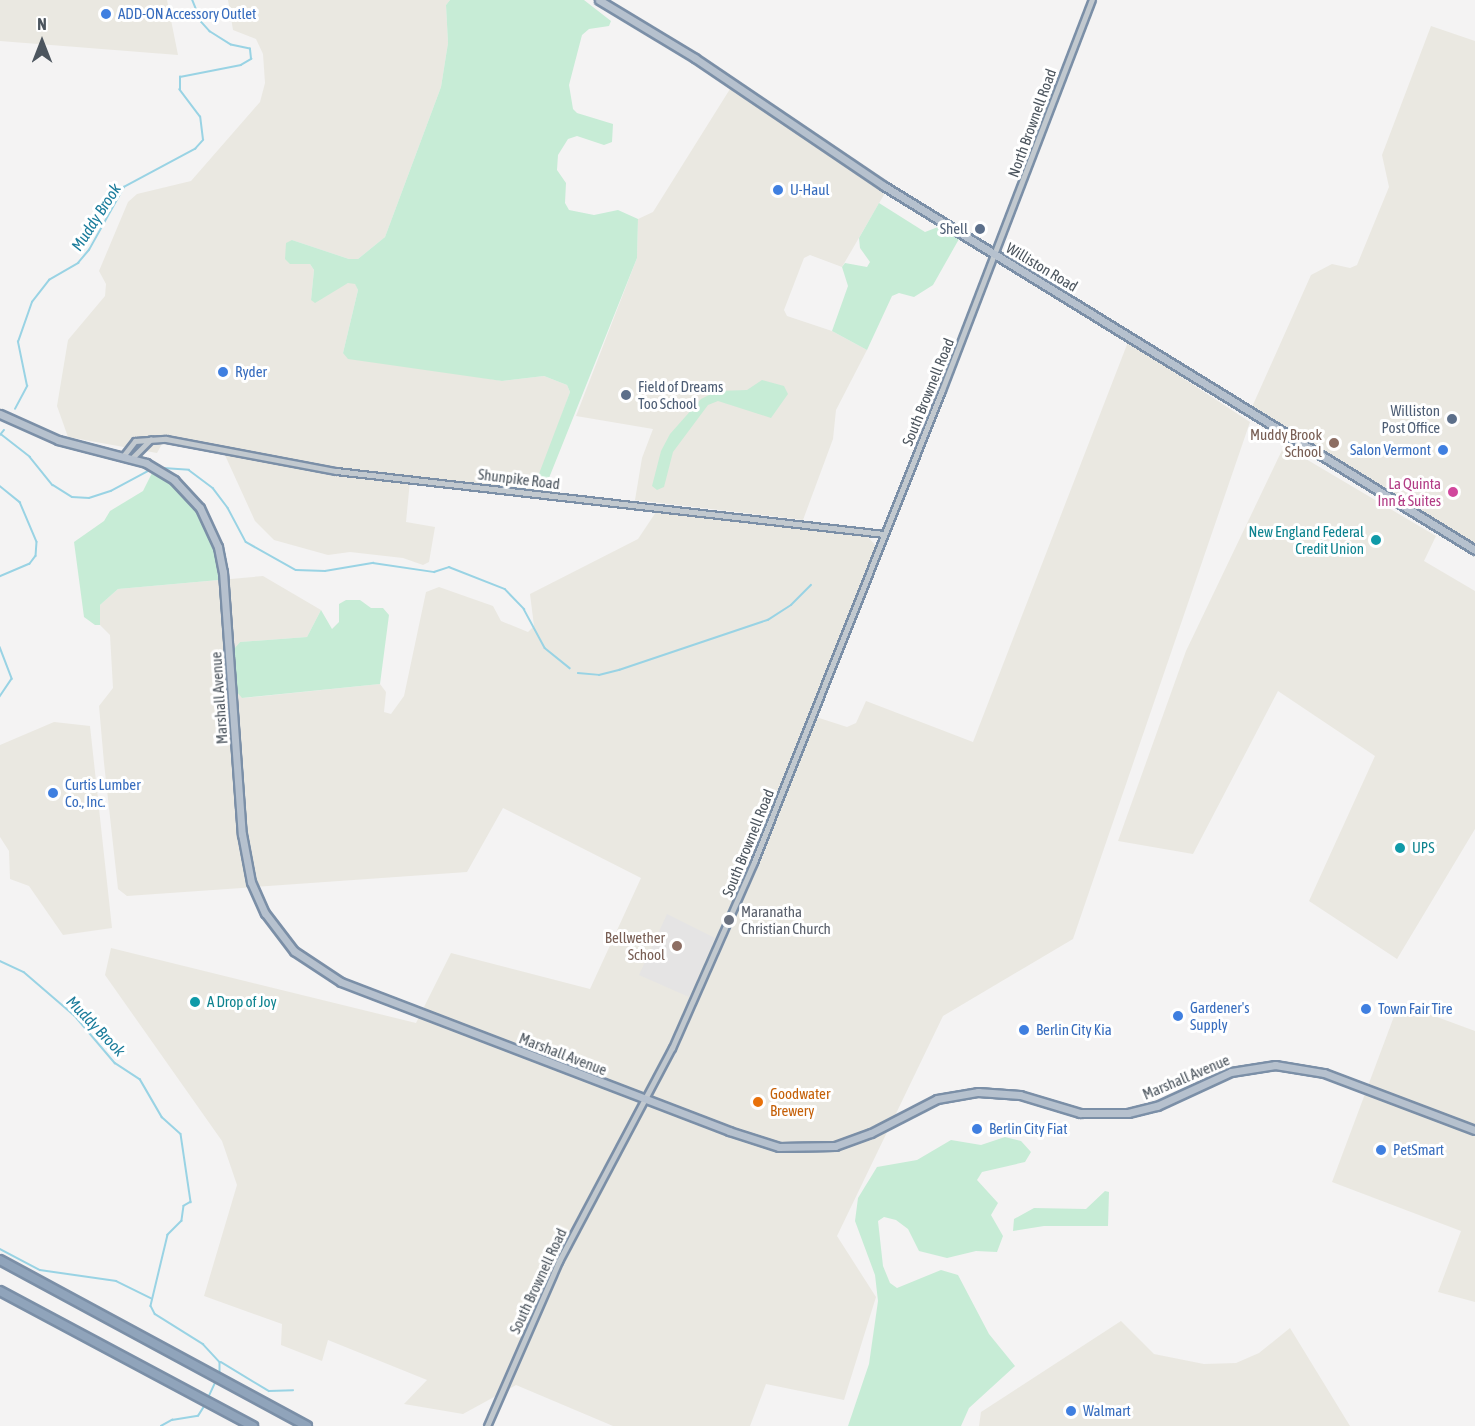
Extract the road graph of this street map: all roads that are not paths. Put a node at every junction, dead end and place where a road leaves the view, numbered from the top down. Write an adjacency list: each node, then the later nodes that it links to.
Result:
1 (599, 0): 3 (main road, Williston Road)
2 (1092, 0): 3 (street, North Brownell Road)
3 (994, 253): 8 (street, South Brownell Road); 9 (main road, Williston Road)
4 (0, 414): 6 (main road, Marshall Avenue)
5 (153, 438): 6 (street); 7 (street); 8 (street, Shunpike Road)
6 (124, 455): 7 (main road, Marshall Avenue)
7 (133, 457): 10 (main road, Marshall Avenue)
8 (884, 534): 10 (street, South Brownell Road)
9 (1475, 550)
10 (645, 1099): 11 (main road, Marshall Avenue); 16 (street, South Brownell Road)
11 (1475, 1131)
12 (0, 1260): 15 (highway)
13 (0, 1291): 14 (highway)
14 (253, 1426)
15 (307, 1426)
16 (487, 1426)

